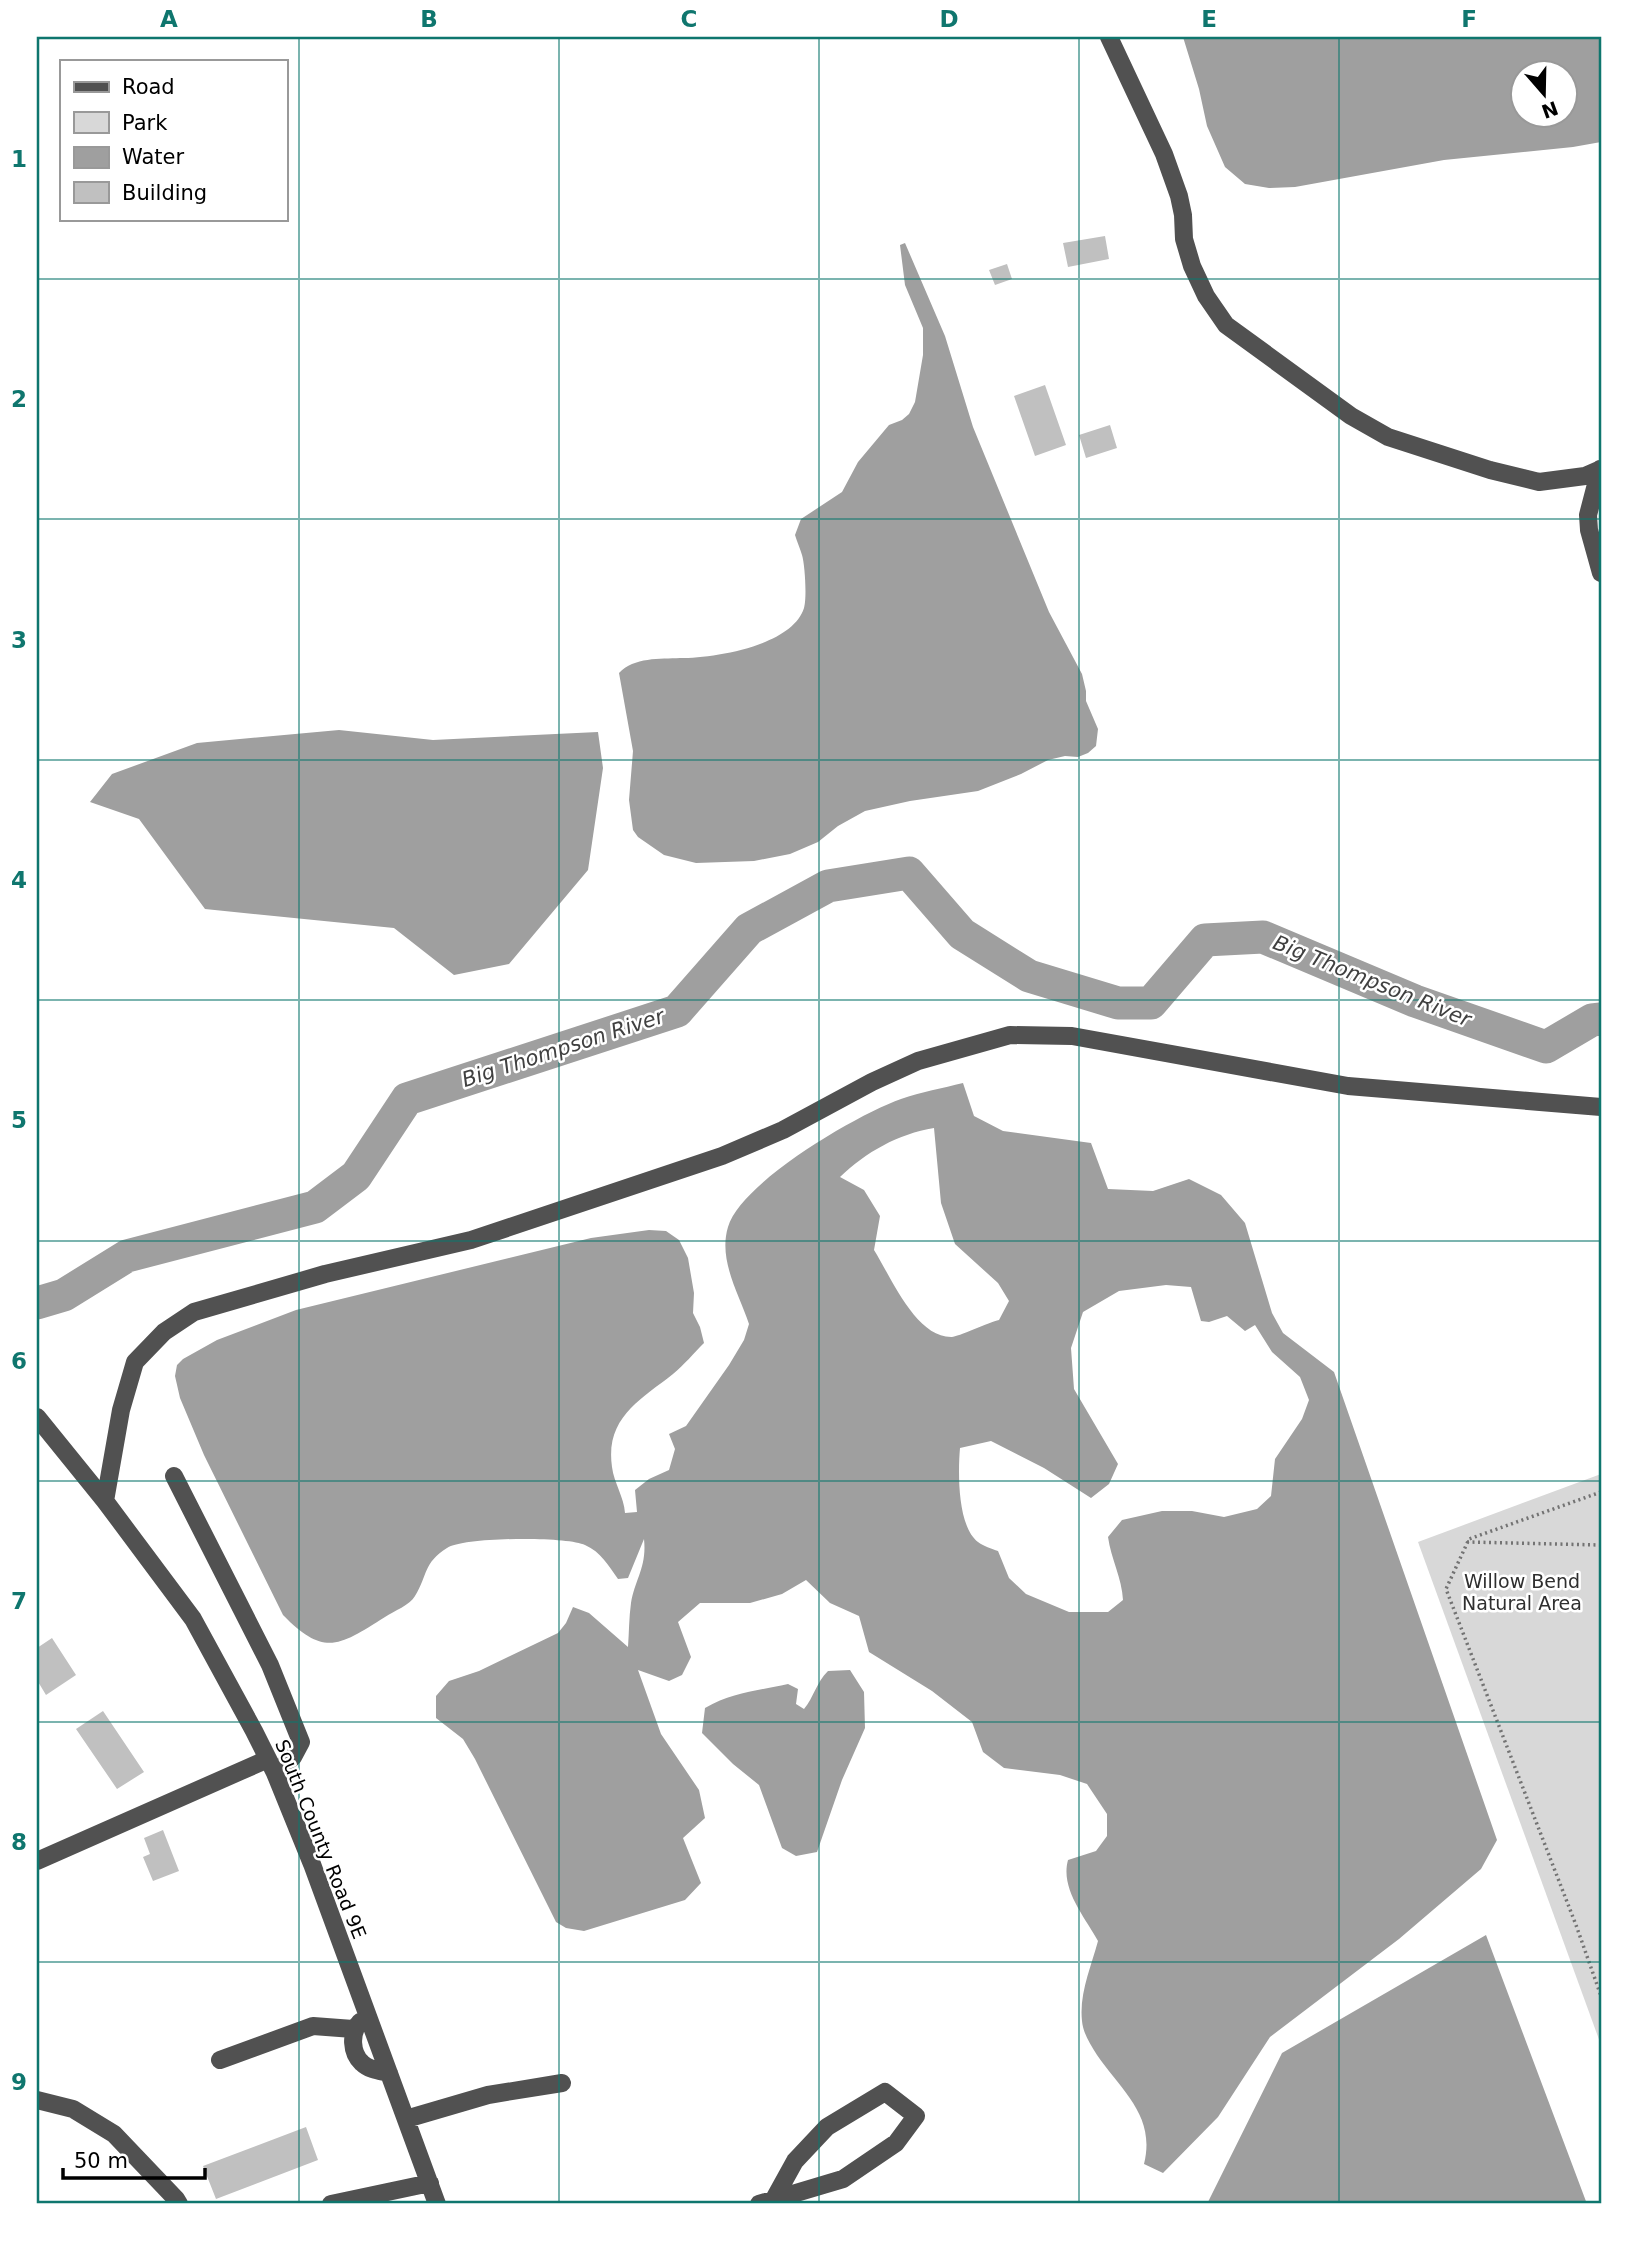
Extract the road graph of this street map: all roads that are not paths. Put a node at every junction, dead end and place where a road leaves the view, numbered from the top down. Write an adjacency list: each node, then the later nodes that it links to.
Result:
1 (1109, 37): 2 (street)
2 (1601, 469): 3 (street)
3 (1601, 573)
4 (1601, 1107): 7 (street)
5 (37, 1417): 7 (street, South County Road 9E)
6 (173, 1476): 8 (street)
7 (105, 1501): 8 (street, South County Road 9E)
8 (272, 1766): 9 (street); 10 (street, South County Road 9E)
9 (37, 1861)
10 (367, 2014): 11 (street); 13 (street, South County Road 9E)
11 (353, 2029): 12 (street); 13 (street)
12 (220, 2060)
13 (389, 2073): 16 (street, South County Road 9E)
14 (562, 2083): 16 (street)
15 (37, 2100): 19 (street)
16 (406, 2119): 17 (street, South County Road 9E)
17 (430, 2183): 20 (street); 21 (street, South County Road 9E)
18 (766, 2201): 18 (street)
19 (179, 2204)
20 (331, 2204)
21 (437, 2204)

